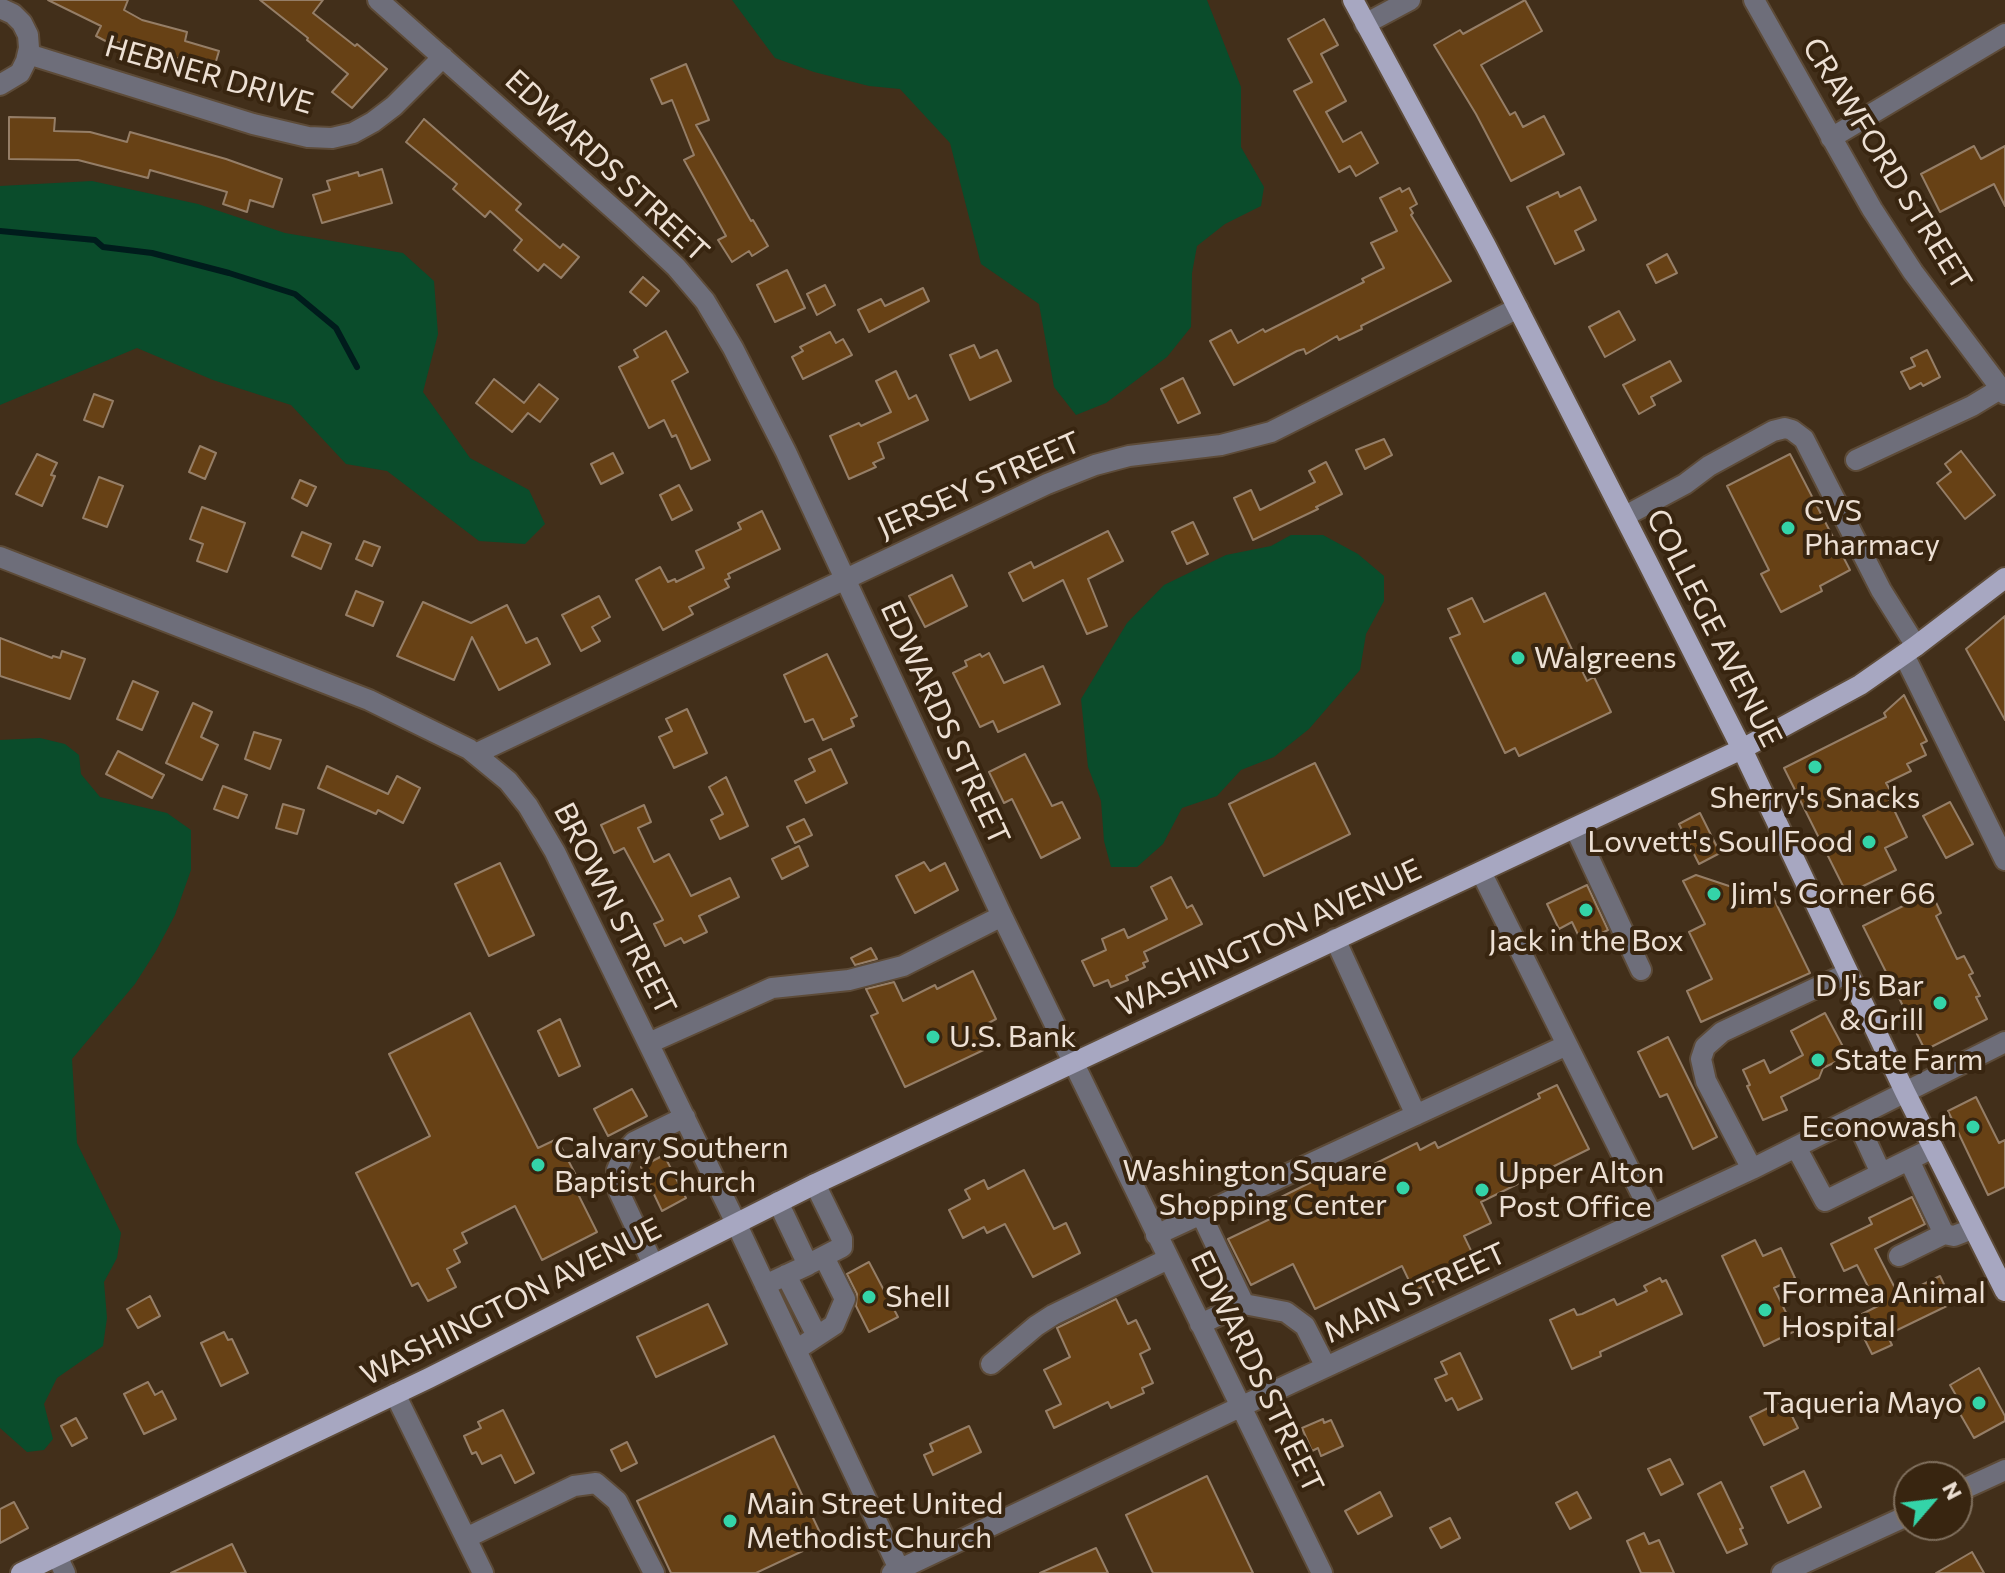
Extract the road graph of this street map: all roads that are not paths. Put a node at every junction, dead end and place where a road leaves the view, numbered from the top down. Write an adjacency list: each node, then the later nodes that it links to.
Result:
1 (378, 0): 9 (street, EDWARDS STREET)
2 (1353, 0): 6 (main road, COLLEGE AVENUE)
3 (1410, 0): 6 (street)
4 (1754, 0): 11 (street, CRAWFORD STREET)
5 (0, 8): 8 (street)
6 (1365, 24): 12 (main road, COLLEGE AVENUE)
7 (2005, 34): 11 (street)
8 (28, 54): 9 (street, HEBNER DRIVE); 10 (street)
9 (443, 57): 18 (street, EDWARDS STREET)
10 (0, 85)
11 (1831, 138): 13 (street, CRAWFORD STREET)
12 (1518, 308): 15 (main road, COLLEGE AVENUE); 18 (street, JERSEY STREET)
13 (2003, 391): 14 (street)
14 (1856, 460)
15 (1625, 516): 19 (street); 20 (main road, COLLEGE AVENUE)
16 (0, 557): 21 (street, BROWN STREET)
17 (2005, 578): 19 (main road, WASHINGTON AVENUE)
18 (844, 579): 21 (street, JERSEY STREET); 25 (street, EDWARDS STREET)
19 (1910, 650): 20 (main road, WASHINGTON AVENUE); 23 (street)
20 (1742, 749): 22 (main road, WASHINGTON AVENUE); 28 (main road, COLLEGE AVENUE)
21 (475, 754): 30 (street, BROWN STREET)
22 (1575, 828): 24 (main road, WASHINGTON AVENUE); 27 (street)
23 (2005, 860)
24 (1481, 872): 26 (main road, WASHINGTON AVENUE); 31 (street)
25 (1002, 916): 30 (street); 32 (street, EDWARDS STREET)
26 (1335, 939): 32 (main road, WASHINGTON AVENUE); 34 (street)
27 (1641, 970)
28 (1848, 973): 33 (main road, COLLEGE AVENUE); 40 (street)
29 (2005, 1042): 33 (street, MAIN STREET)
30 (649, 1043): 35 (street, BROWN STREET)
31 (1567, 1045): 34 (street); 45 (street)
32 (1074, 1062): 42 (main road, WASHINGTON AVENUE); 49 (street, EDWARDS STREET)
33 (1905, 1092): 36 (street, MAIN STREET); 38 (main road, COLLEGE AVENUE)
34 (1416, 1115): 44 (street)
35 (685, 1117): 46 (street, BROWN STREET); 53 (street)
36 (1855, 1117): 37 (street, MAIN STREET); 41 (street)
37 (1796, 1147): 40 (street, MAIN STREET); 41 (street)
38 (1933, 1148): 39 (street); 47 (main road, COLLEGE AVENUE)
39 (1909, 1160): 41 (street); 48 (street)
40 (1752, 1169): 45 (street, MAIN STREET)
41 (1881, 1173)
42 (815, 1184): 43 (main road, WASHINGTON AVENUE); 52 (street)
43 (778, 1202): 46 (main road, WASHINGTON AVENUE); 52 (street)
44 (1201, 1214): 49 (street); 57 (street)
45 (1652, 1215): 62 (street, MAIN STREET)
46 (736, 1223): 53 (main road, WASHINGTON AVENUE); 55 (street, BROWN STREET)
47 (1972, 1229): 48 (street); 56 (main road, COLLEGE AVENUE)
48 (1944, 1234): 50 (street)
49 (1156, 1235): 51 (street, EDWARDS STREET)
50 (1899, 1256)
51 (1168, 1259): 58 (street, EDWARDS STREET); 61 (street)
52 (816, 1261): 54 (street); 59 (street)
53 (653, 1264): 63 (main road, WASHINGTON AVENUE)
54 (786, 1275): 55 (street); 59 (street)
55 (765, 1285): 60 (street, BROWN STREET)
56 (2005, 1291)
57 (1244, 1304): 58 (street); 62 (street)
58 (1200, 1324): 64 (street, EDWARDS STREET)
59 (817, 1336): 60 (street)
60 (796, 1350): 70 (street, BROWN STREET)
61 (991, 1364)
62 (1326, 1367): 64 (street, MAIN STREET)
63 (395, 1394): 68 (street); 69 (main road, WASHINGTON AVENUE)
64 (1240, 1407): 70 (street, MAIN STREET); 74 (street, EDWARDS STREET)
65 (2005, 1470): 66 (street)
66 (1973, 1485)
67 (1893, 1522): 75 (street)
68 (466, 1538): 72 (street); 73 (street)
69 (61, 1564): 71 (main road, WASHINGTON AVENUE)
70 (897, 1572)
71 (21, 1573)
72 (483, 1573)
73 (654, 1573)
74 (1322, 1573)
75 (1782, 1573)

